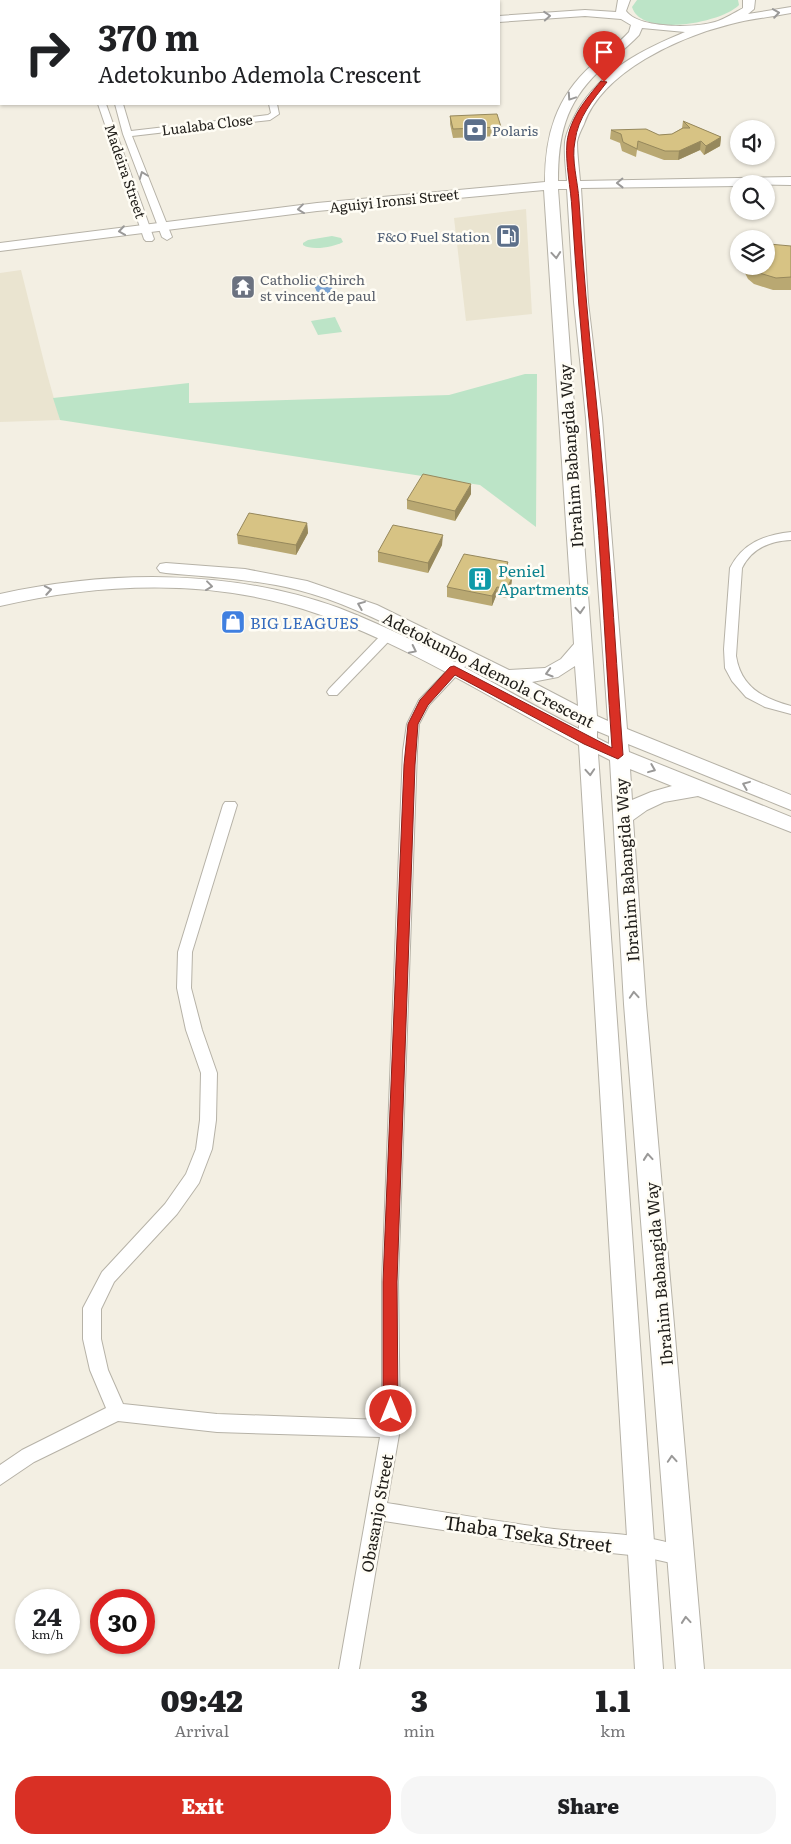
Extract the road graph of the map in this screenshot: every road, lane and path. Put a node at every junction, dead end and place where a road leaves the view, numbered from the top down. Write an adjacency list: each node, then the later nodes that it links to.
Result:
1 (624, 0): 7 (main road)
2 (749, 0): 8 (main road)
3 (569, 2): 4 (main road)
4 (500, 10)
5 (791, 10): 8 (main road, one-way to 5)
6 (500, 19): 7 (main road, one-way to 7)
7 (630, 20): 8 (main road); 15 (main road, Ibrahim Babangida Way, one-way to 15)
8 (719, 24): 14 (main road, Ibrahim Babangida Way)
9 (102, 105): 20 (street, Madeira Street)
10 (119, 105): 12 (street)
11 (274, 105): 12 (street, Lualaba Close)
12 (128, 134): 19 (street, one-way to 12)
13 (791, 181): 14 (main road, Aguiyi Ironsi Street, one-way to 14)
14 (575, 190): 15 (main road, Aguiyi Ironsi Street); 18 (main road, Aguiyi Ironsi Street); 34 (main road, Ibrahim Babangida Way)
15 (551, 191): 19 (main road, Aguiyi Ironsi Street); 27 (main road, Ibrahim Babangida Way, one-way to 27)
16 (775, 191): 17 (main road)
17 (791, 191)
18 (730, 192)
19 (165, 232): 20 (main road, Aguiyi Ironsi Street)
20 (147, 234): 21 (main road, Aguiyi Ironsi Street, one-way to 21); 22 (main road, Aguiyi Ironsi Street)
21 (0, 247)
22 (0, 258)
23 (791, 536): 32 (street)
24 (0, 586): 28 (main road, Adetokunbo Ademola Crescent, one-way to 24)
25 (0, 600): 26 (main road, Adetokunbo Ademola Crescent, one-way to 26)
26 (386, 637): 29 (main road, Adetokunbo Ademola Crescent, one-way to 29); 31 (street)
27 (583, 645): 30 (main road, one-way to 30); 33 (main road, Ibrahim Babangida Way)
28 (468, 656): 29 (street, Obasanjo Street); 30 (main road, Adetokunbo Ademola Crescent)
29 (454, 670): 35 (main road, Adetokunbo Ademola Crescent); 43 (street, Obasanjo Street)
30 (505, 676): 33 (main road, Adetokunbo Ademola Crescent)
31 (334, 692)
32 (791, 710)
33 (588, 720): 34 (main road, Adetokunbo Ademola Crescent); 35 (main road, Ibrahim Babangida Way)
34 (618, 733): 36 (main road, Ibrahim Babangida Way); 38 (main road, Adetokunbo Ademola Crescent, one-way to 34)
35 (588, 742): 36 (main road, Adetokunbo Ademola Crescent); 46 (main road, Ibrahim Babangida Way, one-way to 46)
36 (618, 755): 37 (main road, Adetokunbo Ademola Crescent, one-way to 37); 40 (main road, Ibrahim Babangida Way)
37 (701, 789): 40 (main road); 41 (main road, Adetokunbo Ademola Crescent)
38 (791, 803)
39 (230, 805): 42 (street)
40 (622, 819): 47 (main road, Ibrahim Babangida Way, one-way to 40)
41 (791, 825)
42 (117, 1412): 43 (street); 44 (street)
43 (391, 1429): 45 (street, Obasanjo Street)
44 (0, 1476)
45 (376, 1511): 46 (street, Thaba Tseka Street); 48 (street, Obasanjo Street)
46 (640, 1547): 47 (street, Thaba Tseka Street); 49 (main road, Ibrahim Babangida Way)
47 (680, 1556): 50 (main road, Ibrahim Babangida Way, one-way to 47)
48 (349, 1669)
49 (649, 1669)
50 (690, 1669)

